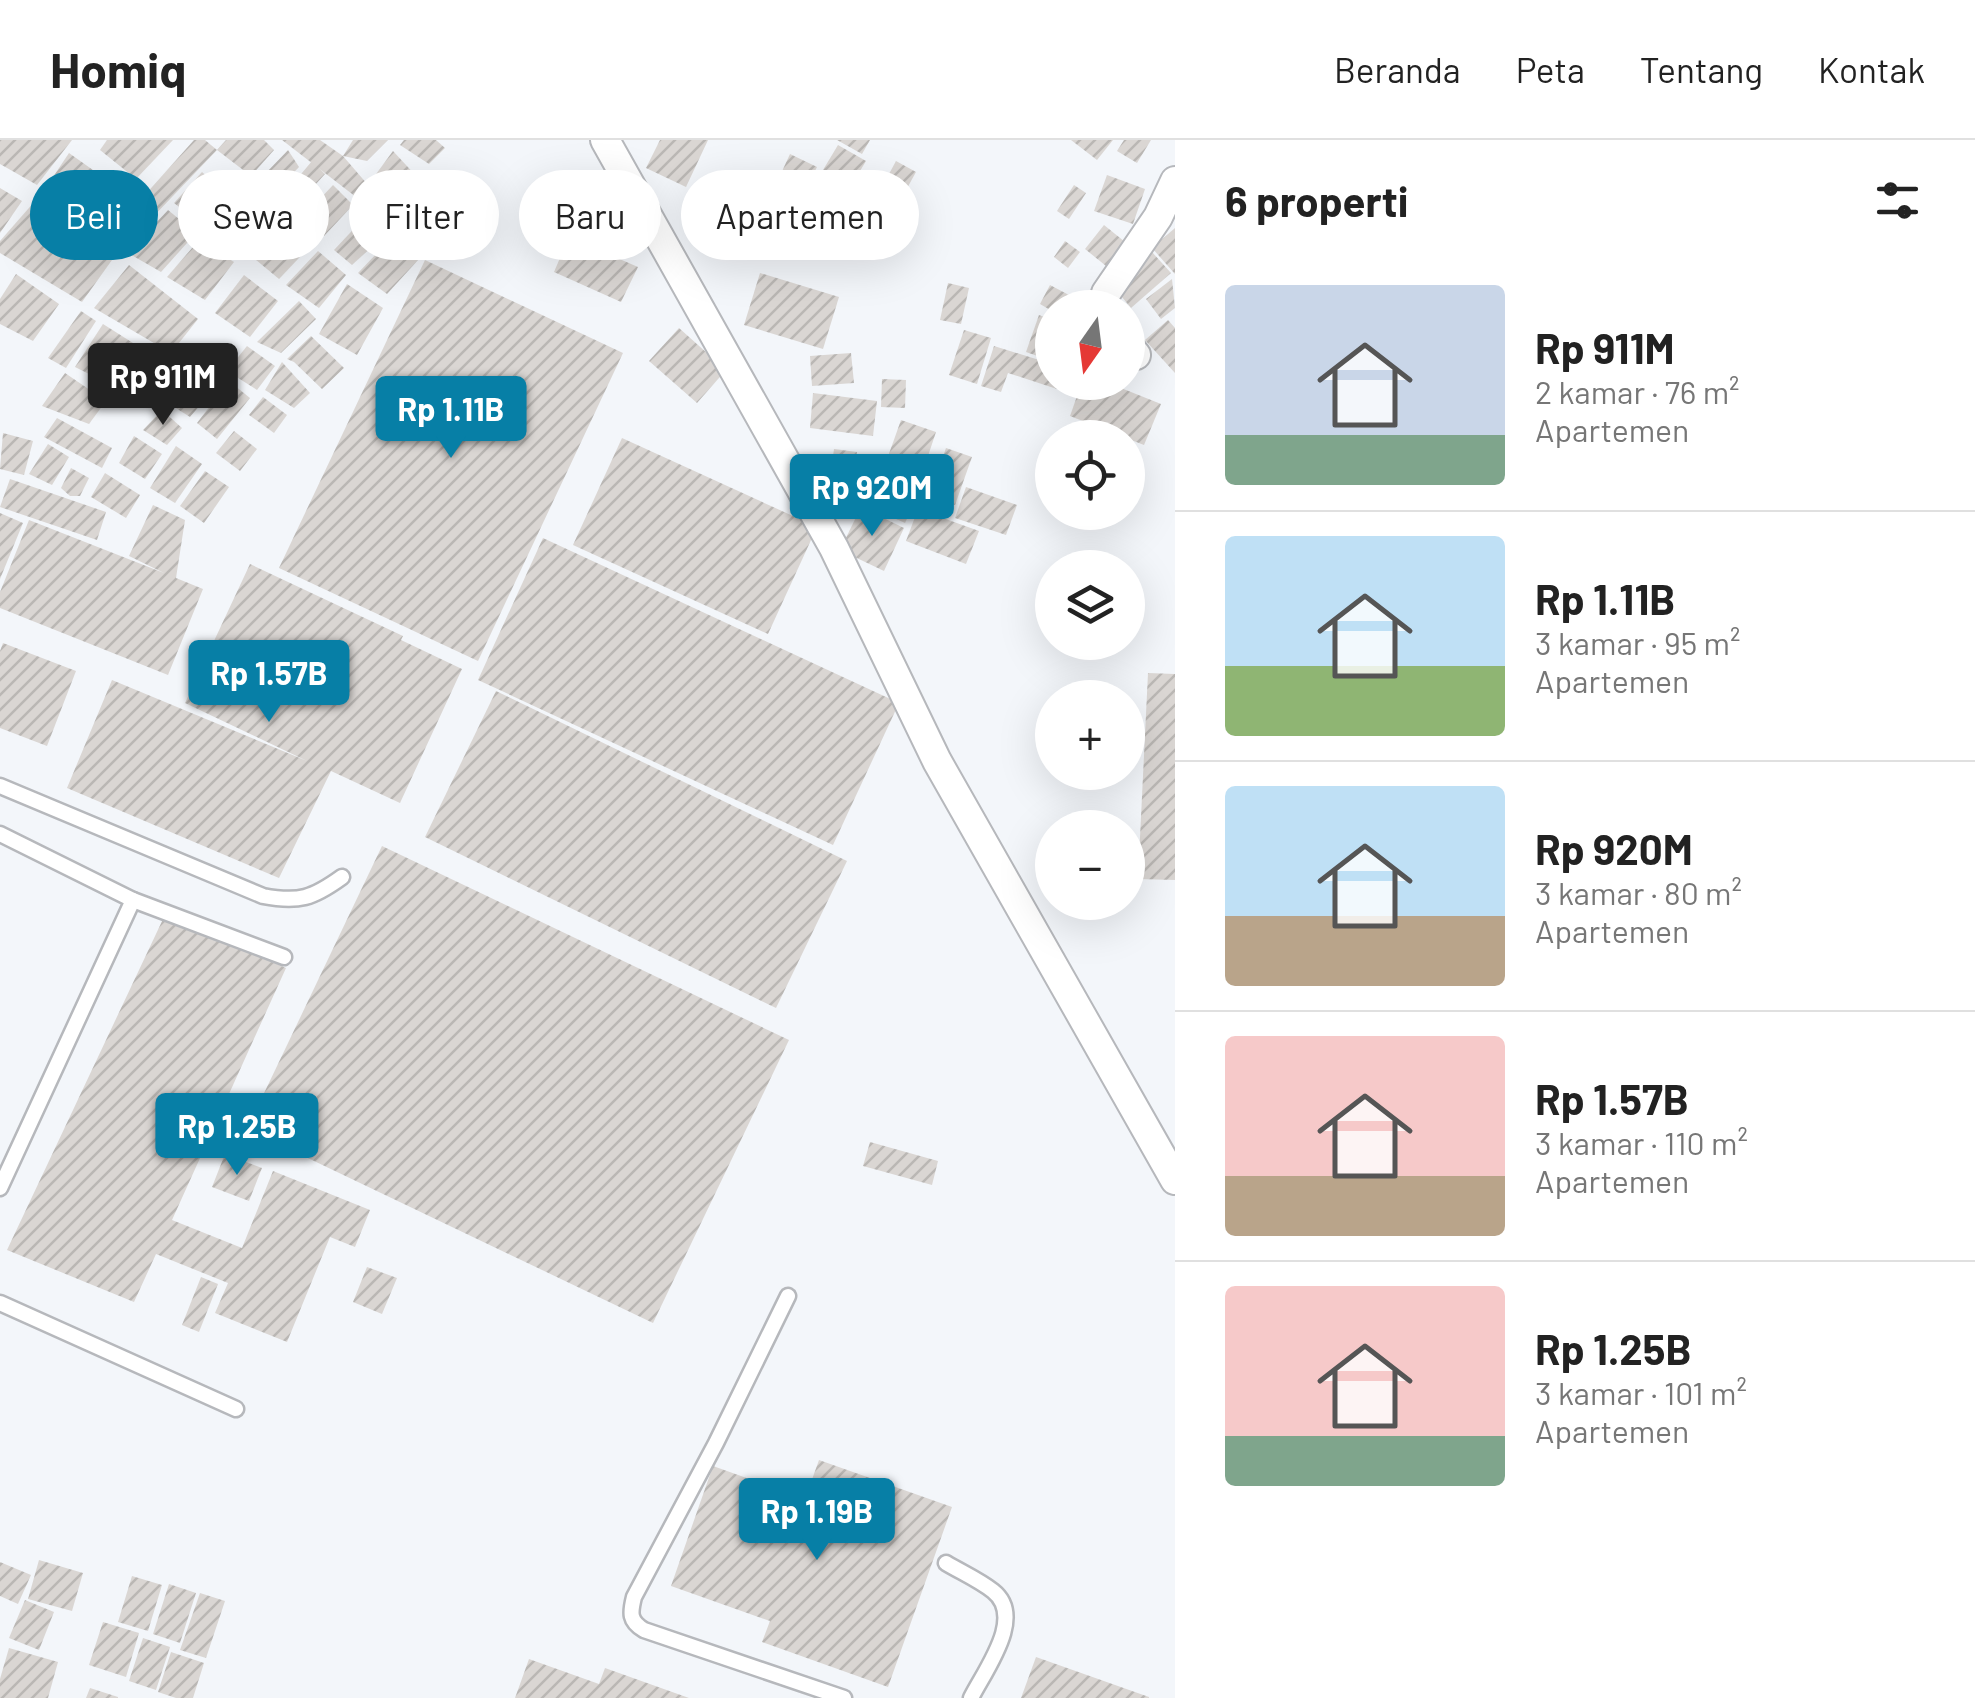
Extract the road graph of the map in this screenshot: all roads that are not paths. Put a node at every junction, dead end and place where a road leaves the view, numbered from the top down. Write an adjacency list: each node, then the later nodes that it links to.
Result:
1 (605, 140): 9 (street)
2 (1175, 182): 3 (street)
3 (1110, 290)
4 (0, 786): 6 (lane)
5 (0, 834): 7 (lane)
6 (342, 877)
7 (133, 900): 8 (lane); 10 (lane)
8 (284, 957)
9 (1175, 1180)
10 (0, 1188)
11 (788, 1296): 15 (lane)
12 (0, 1303): 13 (lane)
13 (236, 1409)
14 (946, 1562): 16 (lane)
15 (844, 1698)
16 (971, 1698)

